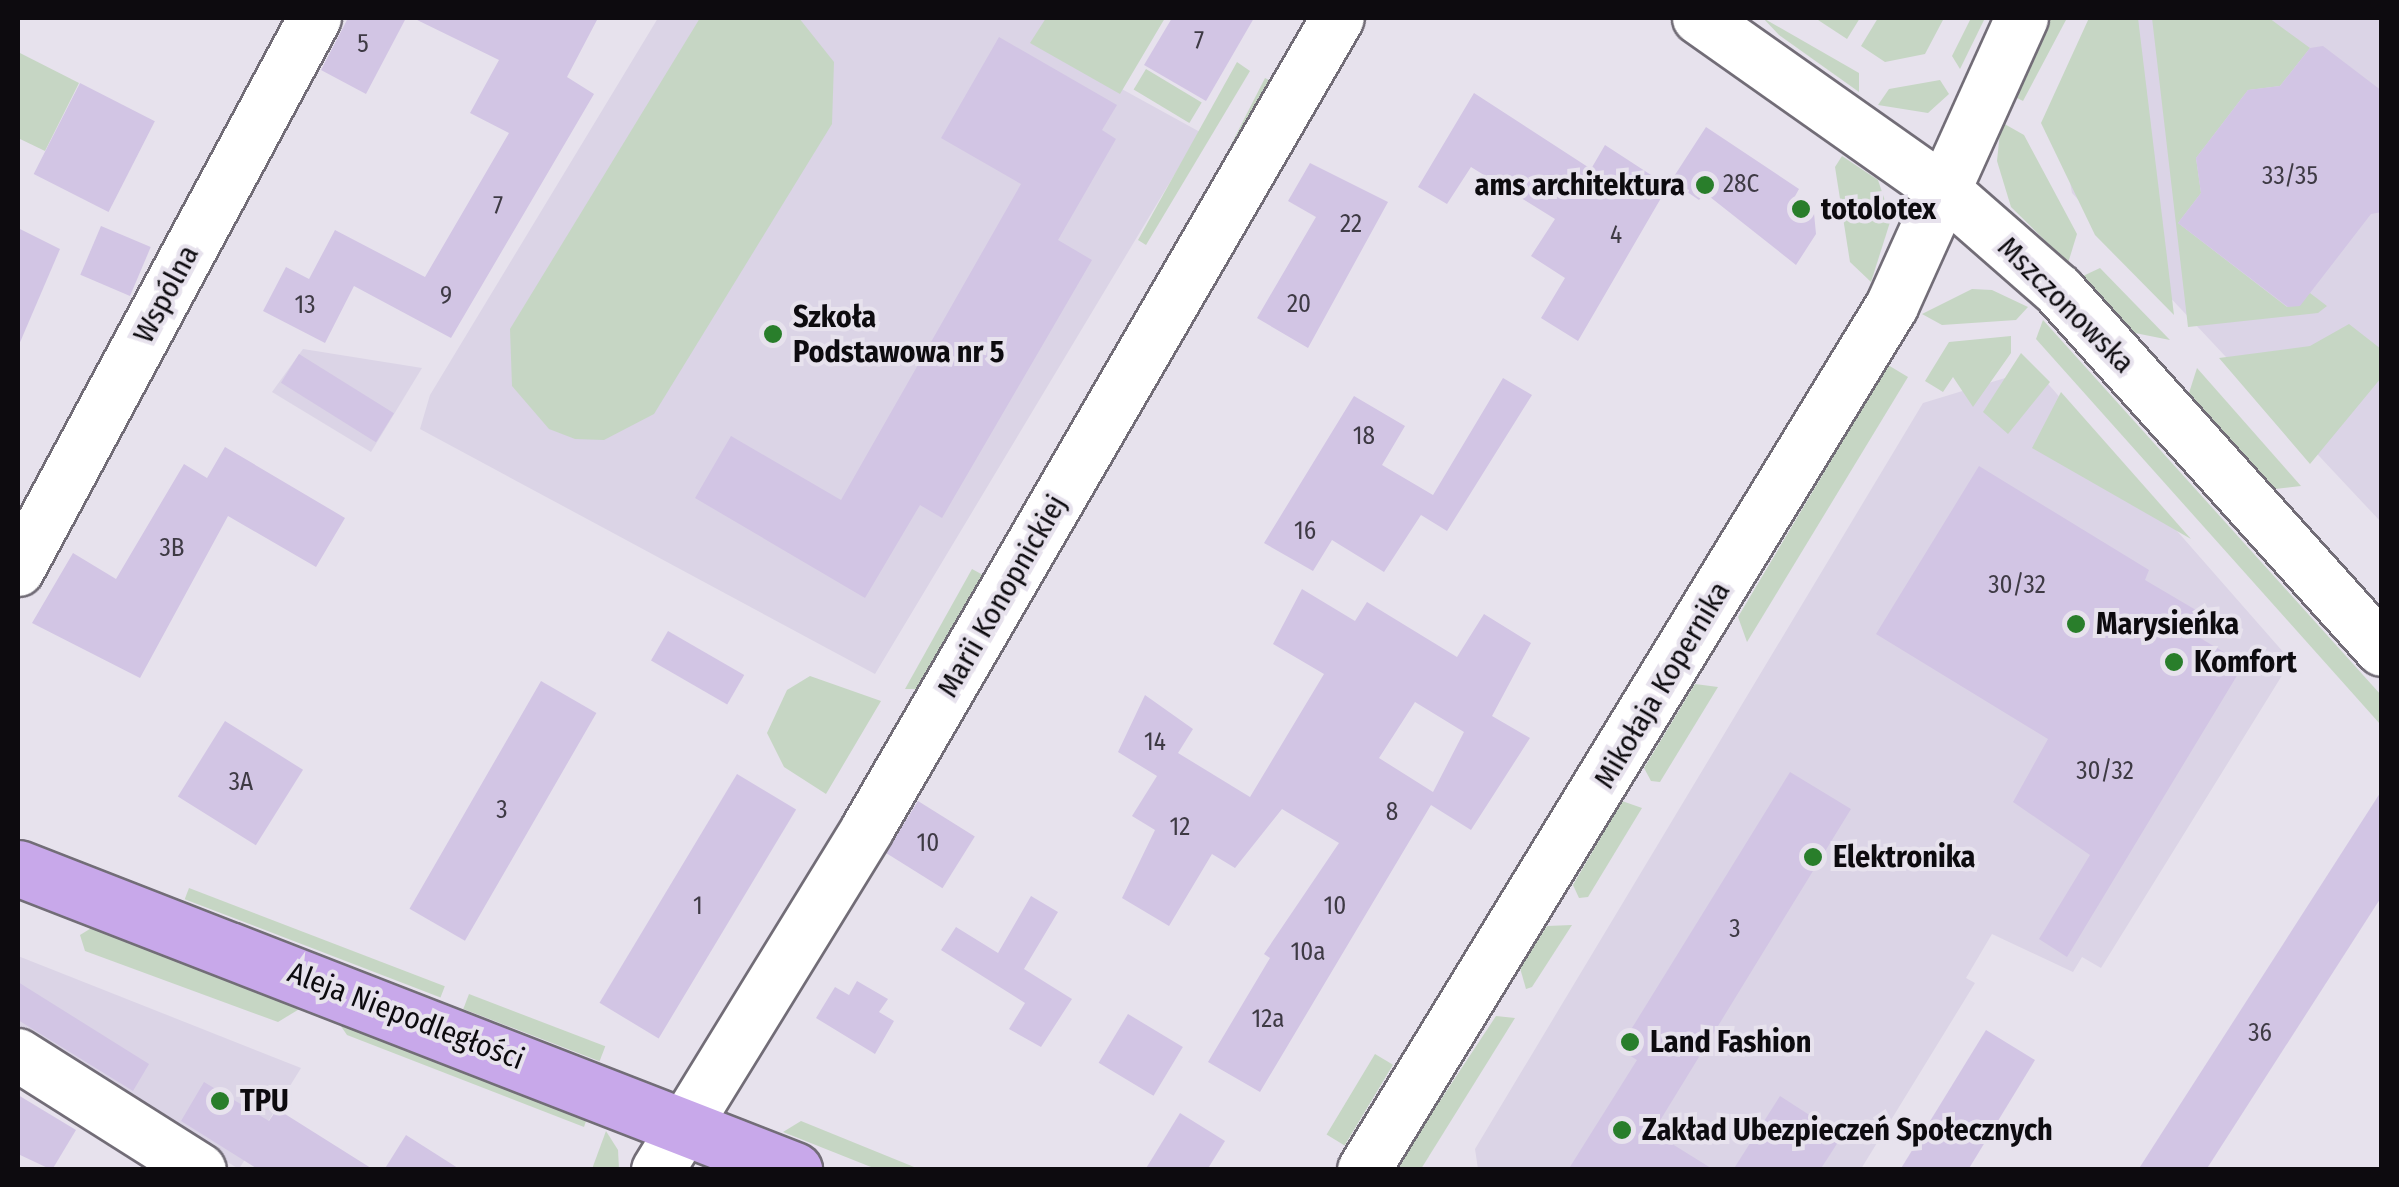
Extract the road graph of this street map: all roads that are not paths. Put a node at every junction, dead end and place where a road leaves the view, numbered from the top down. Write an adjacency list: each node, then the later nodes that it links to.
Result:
1 (315, 18): 6 (street, Wspólna)
2 (1338, 18): 10 (street, Marii Konopnickiej)
3 (1700, 18): 5 (street, Mszczonowska)
4 (2022, 18): 5 (street, Mikołaja Kopernika)
5 (1946, 192): 7 (street, Mszczonowska); 13 (street, Mikołaja Kopernika)
6 (18, 570)
7 (2382, 650)
8 (18, 868): 10 (main road, Aleja Niepodległości)
9 (18, 1055): 11 (street)
10 (671, 1148): 12 (main road, Aleja Niepodległości)
11 (200, 1170)
12 (794, 1170)
13 (1364, 1170)

